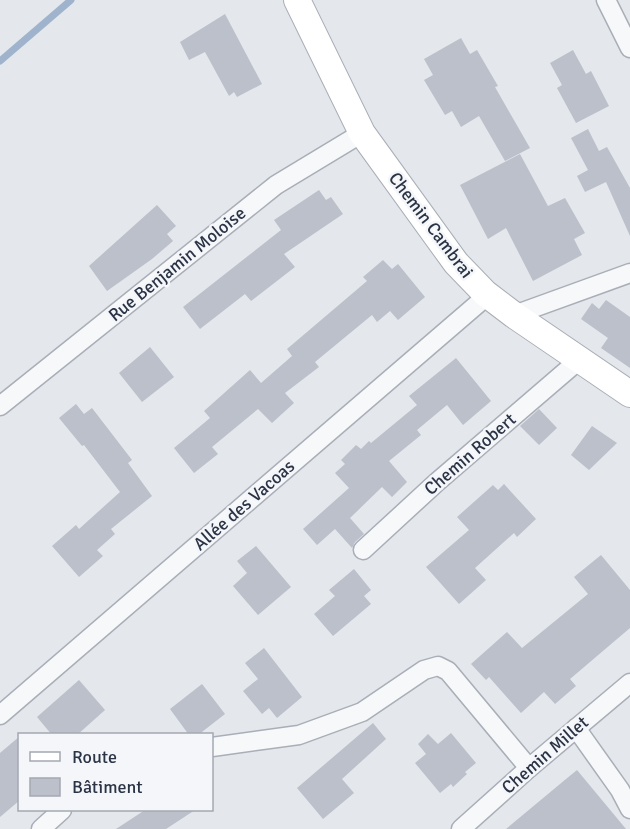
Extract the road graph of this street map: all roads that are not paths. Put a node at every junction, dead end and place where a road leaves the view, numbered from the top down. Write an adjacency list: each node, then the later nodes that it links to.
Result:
1 (297, 0): 4 (street, Chemin Cambrai)
2 (606, 0): 3 (street)
3 (630, 48)
4 (362, 133): 6 (street, Chemin Cambrai); 10 (street, Rue Benjamin Moloise)
5 (630, 273): 7 (street)
6 (488, 295): 7 (street, Chemin Cambrai); 13 (street, Allée des Vacoas)
7 (514, 315): 8 (street, Chemin Cambrai)
8 (579, 360): 9 (street, Chemin Cambrai); 11 (street, Chemin Robert)
9 (630, 394)
10 (0, 406)
11 (363, 550)
12 (630, 683): 14 (street, Chemin Millet)
13 (0, 715)
14 (576, 728): 16 (street, Chemin Millet); 17 (street)
15 (213, 747): 16 (street)
16 (529, 768): 20 (street, Chemin Millet)
17 (630, 808)
18 (61, 811): 19 (street)
19 (41, 829)
20 (461, 829)

